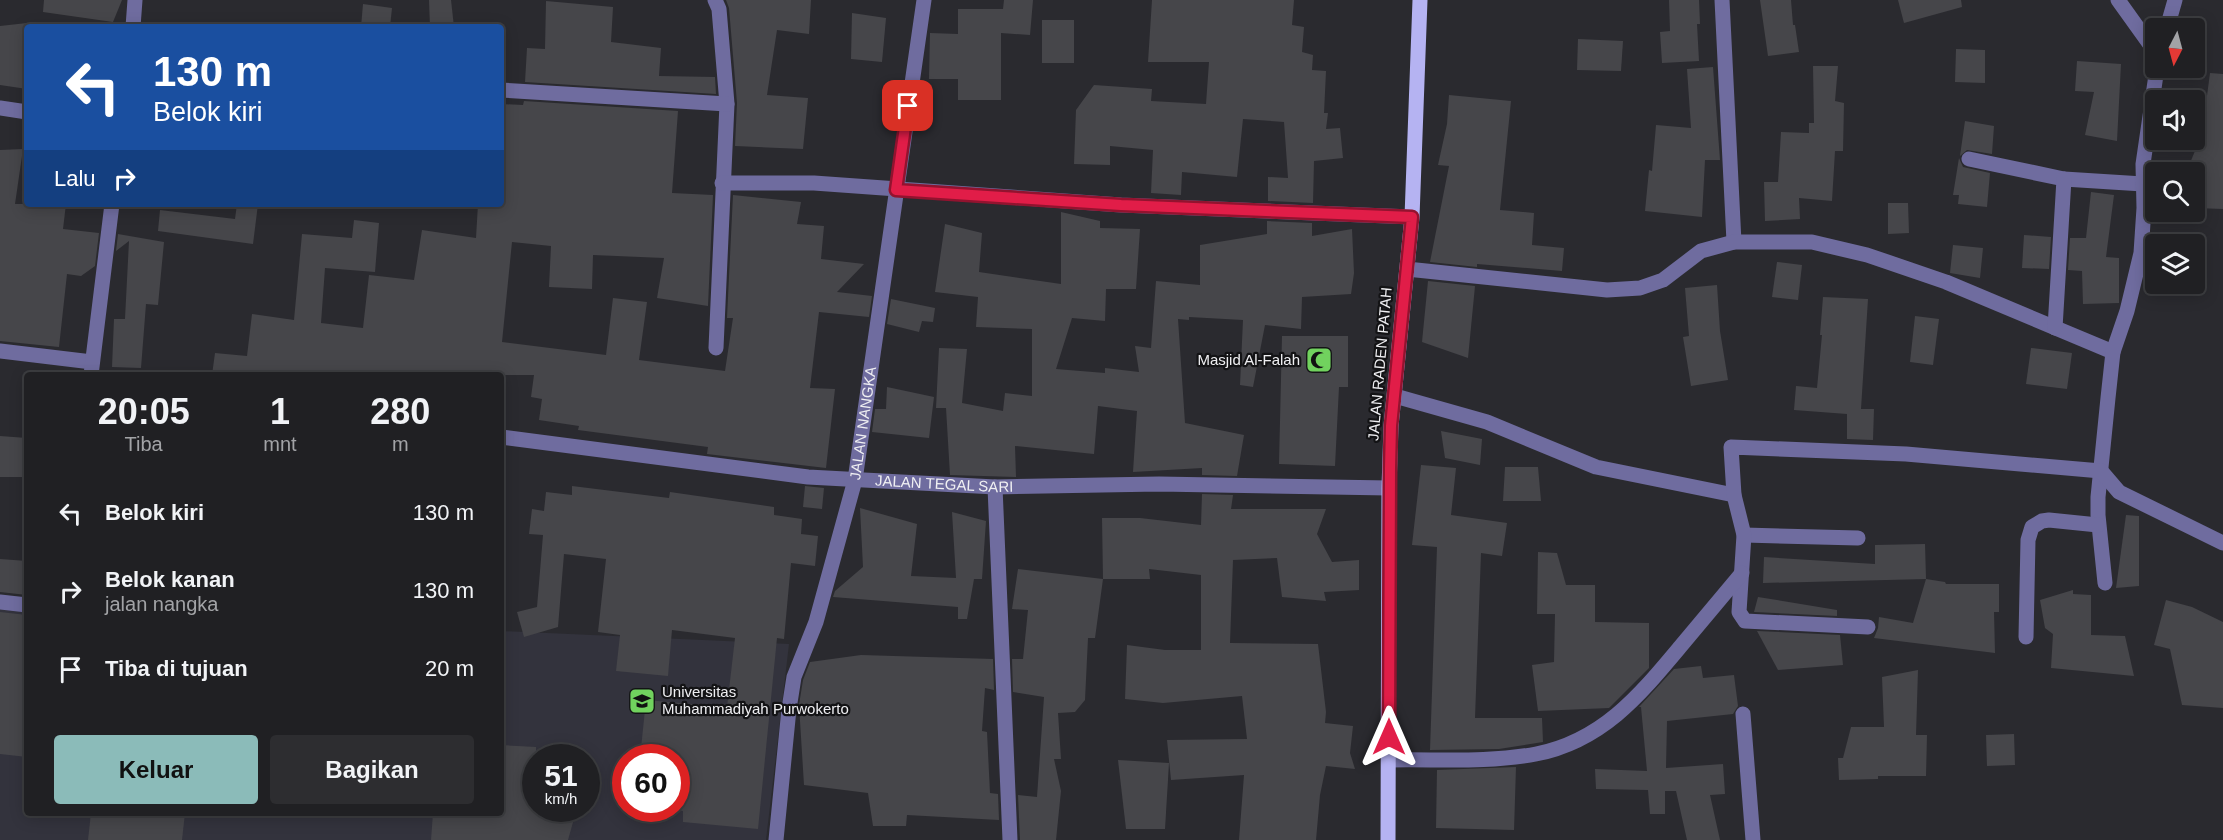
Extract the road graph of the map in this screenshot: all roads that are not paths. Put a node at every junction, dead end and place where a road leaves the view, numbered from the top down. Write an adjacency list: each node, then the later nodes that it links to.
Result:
1 (135, 0): 9 (street)
2 (715, 0): 13 (street)
3 (924, 0): 20 (street, JALAN NANGKA)
4 (1420, 0): 22 (main road, JALAN RADEN PATAH)
5 (1722, 0): 23 (street)
6 (2118, 0): 10 (street)
7 (2175, 0): 8 (street)
8 (2170, 18)
9 (133, 24)
10 (2145, 38)
11 (2156, 78): 19 (street)
12 (504, 90): 13 (street)
13 (727, 104): 18 (street)
14 (0, 108): 15 (street)
15 (24, 112)
16 (1969, 159): 17 (street)
17 (2064, 179): 19 (street); 25 (street)
18 (722, 183): 20 (street); 26 (street)
19 (2143, 184): 28 (street)
20 (896, 190): 22 (street); 33 (street, JALAN NANGKA)
21 (112, 207): 29 (street)
22 (1404, 216): 24 (main road, JALAN RADEN PATAH)
23 (1734, 242): 24 (street); 25 (street)
24 (1407, 269): 30 (main road, JALAN RADEN PATAH)
25 (2055, 328): 28 (street)
26 (716, 348)
27 (0, 351): 29 (street)
28 (2113, 352): 32 (street)
29 (91, 368)
30 (1395, 396): 35 (main road, JALAN RADEN PATAH); 36 (street)
31 (504, 437): 33 (street, JALAN TEGAL SARI)
32 (2101, 471): 36 (street); 37 (street); 40 (street)
33 (855, 480): 34 (street, JALAN TEGAL SARI); 49 (street, JALAN NANGKA)
34 (995, 487): 35 (street, JALAN TEGAL SARI); 50 (street)
35 (1389, 488): 48 (main road, JALAN RADEN PATAH)
36 (1734, 495): 38 (street)
37 (2098, 520): 42 (street); 46 (street)
38 (1744, 535): 39 (street); 41 (street)
39 (1858, 538)
40 (2223, 543)
41 (1742, 573): 45 (street); 48 (street)
42 (2105, 583)
43 (0, 602): 44 (street)
44 (24, 605)
45 (1868, 627)
46 (2026, 637)
47 (1743, 714): 52 (street)
48 (1390, 760): 51 (main road, JALAN RADEN PATAH)
49 (776, 840)
50 (1010, 840)
51 (1388, 840)
52 (1754, 840)

